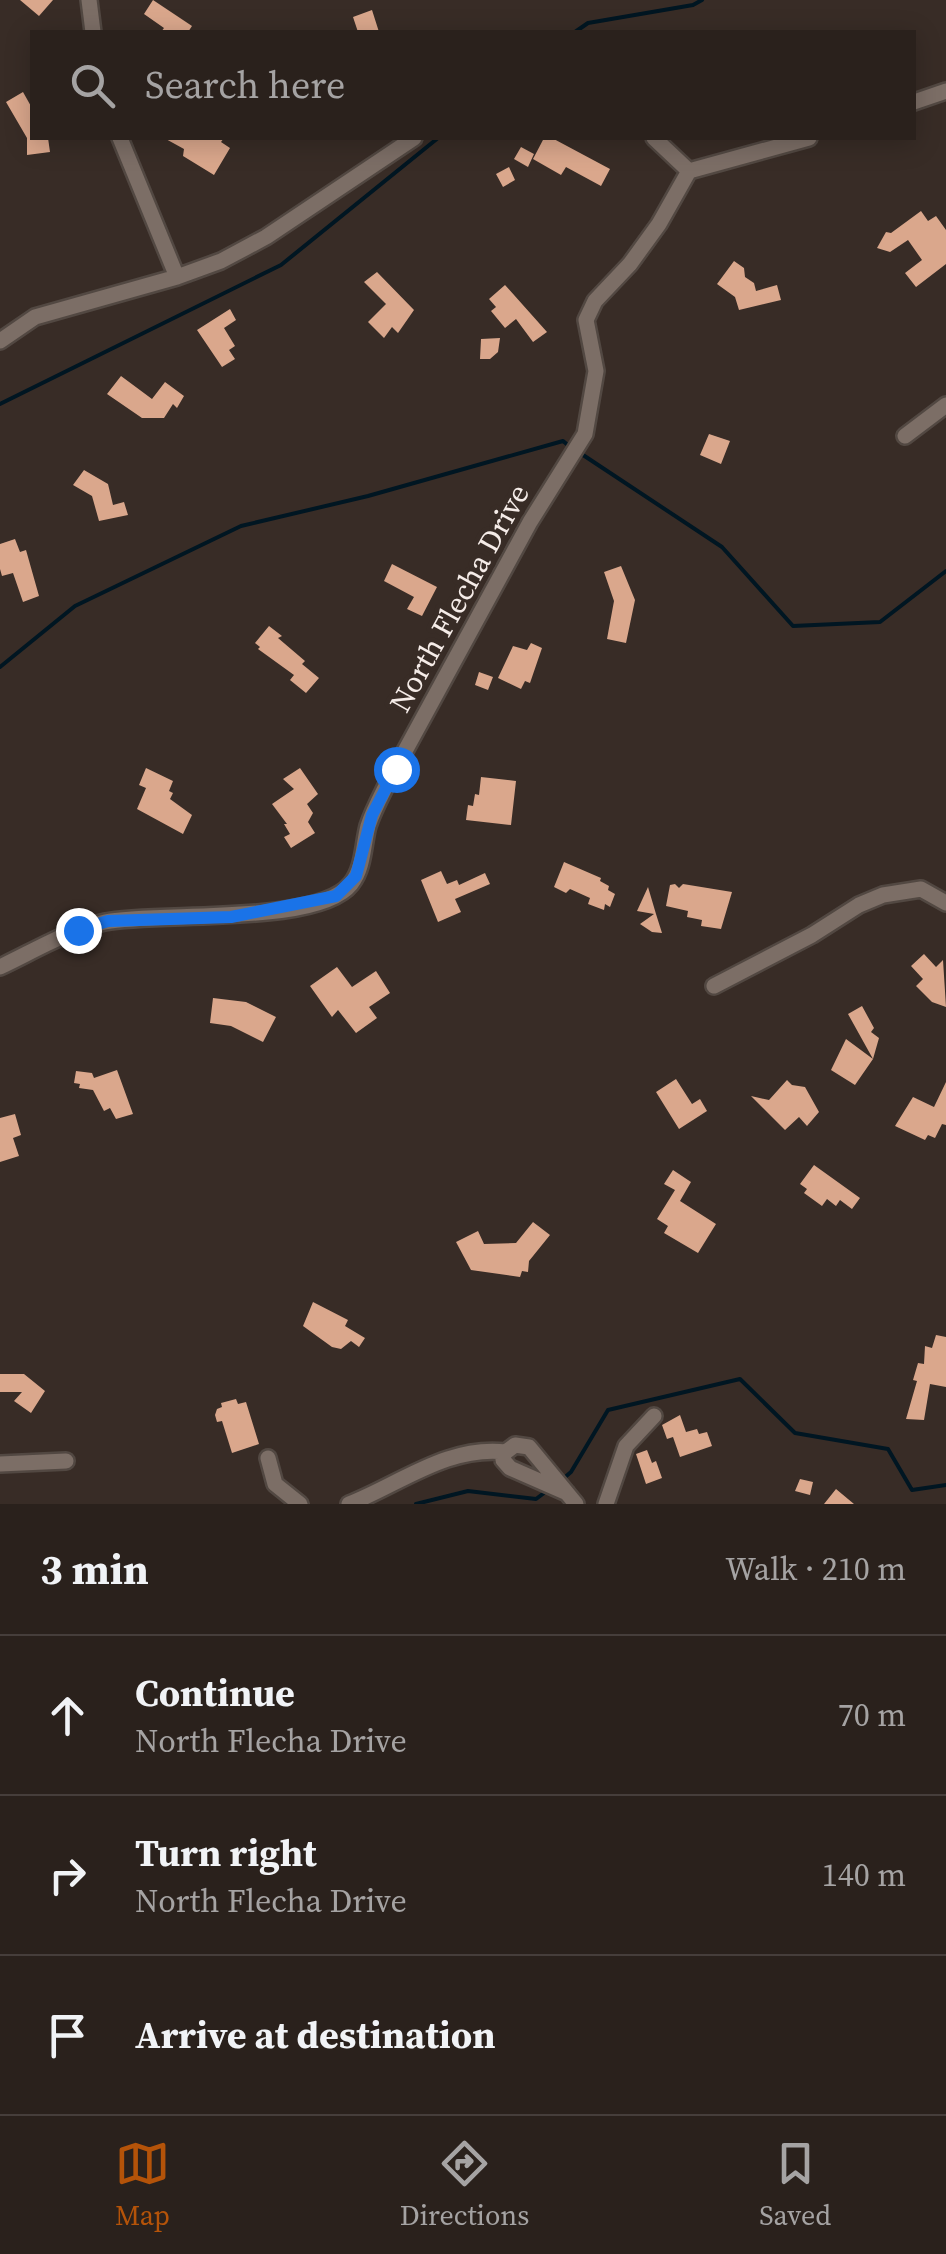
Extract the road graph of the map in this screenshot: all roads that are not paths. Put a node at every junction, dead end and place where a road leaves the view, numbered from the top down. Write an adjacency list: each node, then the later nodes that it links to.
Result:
1 (88, 0): 2 (street)
2 (93, 30)
3 (946, 91): 4 (street)
4 (916, 101)
5 (121, 140): 10 (street)
6 (411, 140): 10 (street)
7 (656, 140): 9 (street)
8 (802, 140): 9 (street)
9 (690, 171): 15 (street, North Flecha Drive)
10 (177, 277): 11 (street)
11 (0, 340)
12 (946, 405): 13 (street)
13 (905, 436)
14 (946, 903): 16 (street)
15 (0, 967)
16 (714, 986)
17 (654, 1416): 25 (street)
18 (506, 1452): 22 (street); 22 (street); 24 (street)
19 (268, 1458): 23 (street)
20 (66, 1461): 21 (street)
21 (0, 1464)
22 (571, 1498)
23 (300, 1504)
24 (349, 1504)
25 (606, 1504)

